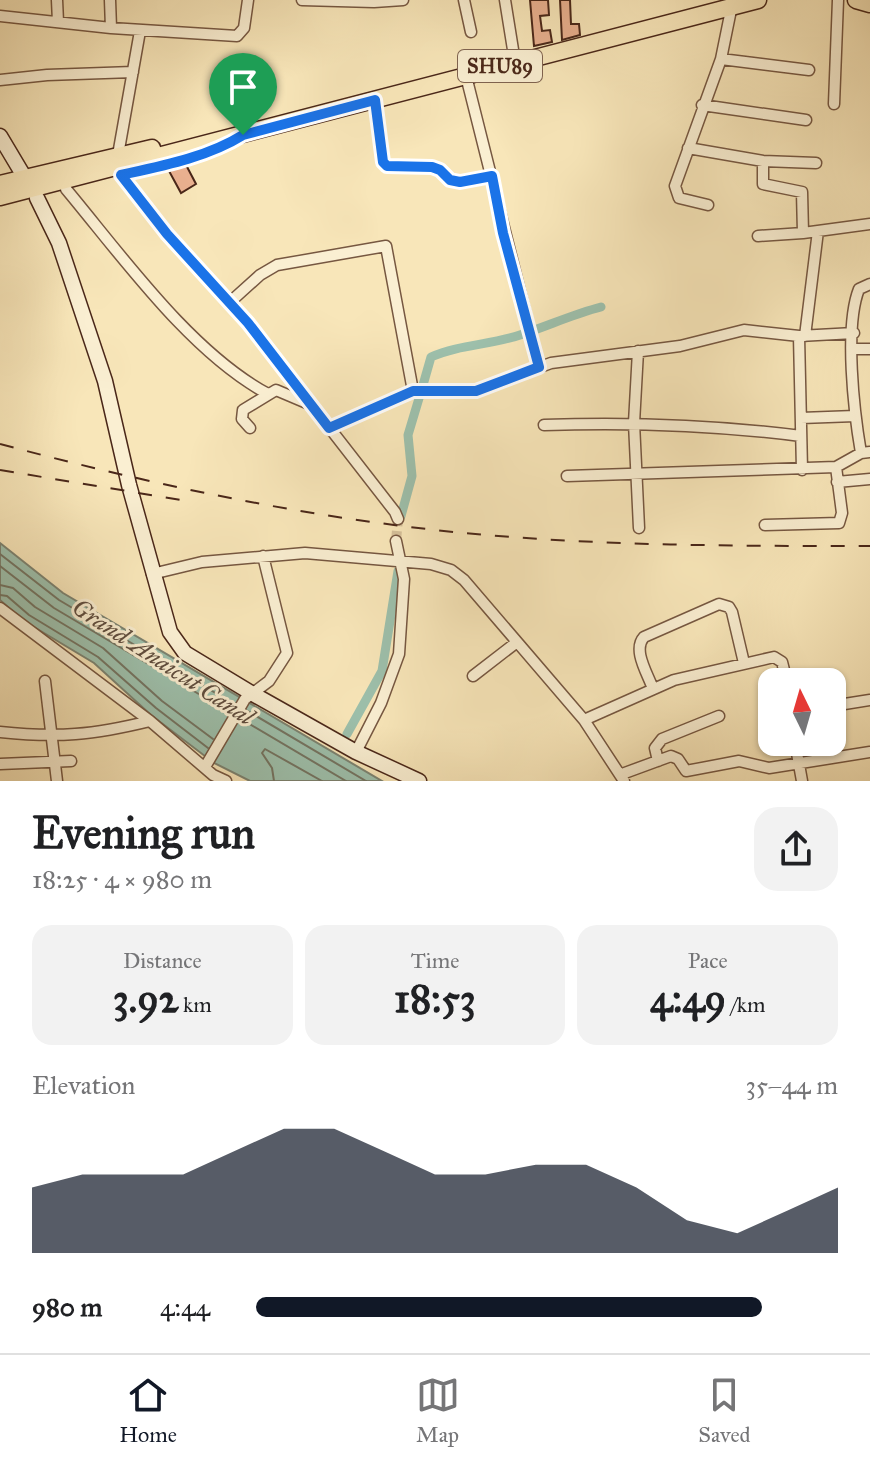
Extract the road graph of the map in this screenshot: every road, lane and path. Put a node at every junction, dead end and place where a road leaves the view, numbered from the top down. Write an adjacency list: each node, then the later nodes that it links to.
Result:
1 (57, 0): 14 (street)
2 (110, 0): 15 (street)
3 (248, 0): 16 (street)
4 (302, 0): 5 (street)
5 (403, 0)
6 (464, 0): 17 (street)
7 (505, 0): 19 (street)
8 (758, 0): 12 (main road, SHU89)
9 (838, 0): 25 (street)
10 (856, 0): 11 (main road)
11 (870, 4)
12 (732, 5): 18 (street); 19 (main road, SHU89)
13 (0, 16): 14 (street)
14 (58, 22): 15 (street)
15 (111, 28): 16 (street)
16 (140, 31): 21 (street)
17 (471, 32)
18 (721, 59): 20 (street); 26 (street)
19 (515, 62): 22 (main road, SHU89)
20 (809, 70)
21 (133, 72): 23 (street); 31 (street)
22 (466, 76): 24 (main road, SHU89); 35 (street)
23 (0, 80)
24 (375, 100): 28 (main road, SHU89); 35 (street)
25 (834, 104)
26 (702, 105): 27 (street); 30 (street)
27 (806, 120)
28 (243, 135): 31 (main road); 34 (main road); 39 (main road, SHU89)
29 (0, 136): 36 (main road)
30 (688, 148): 32 (street); 41 (street)
31 (118, 155): 36 (main road)
32 (763, 161): 33 (street); 45 (street)
33 (816, 163)
34 (121, 175): 38 (main road); 48 (street)
35 (492, 176): 54 (street)
36 (25, 178): 37 (main road)
37 (0, 184)
38 (66, 189): 40 (main road); 56 (street)
39 (0, 197)
40 (37, 198): 42 (main road); 78 (main road)
41 (708, 205)
42 (0, 207)
43 (870, 224): 44 (street)
44 (818, 231): 45 (street); 50 (street)
45 (803, 233): 46 (street)
46 (758, 236)
47 (870, 284): 49 (street)
48 (229, 303): 55 (street); 57 (street)
49 (854, 333): 50 (street); 51 (street)
50 (802, 336): 53 (street); 59 (street)
51 (853, 349): 52 (street); 58 (street)
52 (870, 349)
53 (638, 351): 54 (street); 60 (street)
54 (539, 367): 55 (street)
55 (413, 391): 63 (street)
56 (268, 394): 57 (street); 62 (street)
57 (311, 405): 63 (street)
58 (855, 416): 59 (street); 65 (street)
59 (801, 418): 64 (street)
60 (634, 423): 61 (street); 64 (street); 68 (street)
61 (544, 425)
62 (250, 428)
63 (329, 428): 72 (street)
64 (801, 436): 67 (street)
65 (865, 452): 66 (street)
66 (836, 467): 67 (street); 71 (street)
67 (802, 470): 68 (street)
68 (636, 474): 69 (street); 74 (street)
69 (567, 476)
70 (870, 479): 71 (street)
71 (837, 482): 73 (street)
72 (398, 519)
73 (765, 525)
74 (639, 528)
75 (396, 541): 77 (street)
76 (263, 556): 77 (street); 78 (street); 86 (street)
77 (398, 561): 80 (street); 94 (street)
78 (152, 574): 86 (main road)
79 (0, 608): 91 (street)
80 (517, 642): 83 (street); 90 (street)
81 (744, 663): 82 (street); 85 (street); 85 (street)
82 (784, 668)
83 (473, 676)
84 (45, 681): 93 (street)
85 (653, 689): 90 (street)
86 (249, 696): 94 (main road); 101 (street)
87 (870, 700): 88 (street)
88 (846, 704)
89 (719, 716): 99 (street)
90 (584, 720): 103 (street)
91 (150, 721): 93 (street); 101 (street)
92 (0, 732): 93 (street)
93 (53, 737): 97 (street)
94 (356, 752): 106 (main road)
95 (870, 752): 102 (street)
96 (798, 756): 102 (street)
97 (55, 761): 98 (street); 100 (street); 104 (street)
98 (71, 761)
99 (658, 761): 102 (street); 103 (street)
100 (0, 764)
101 (207, 764): 105 (street)
102 (800, 764): 107 (street)
103 (623, 778)
104 (57, 781)
105 (226, 781)
106 (419, 781)
107 (802, 781)

